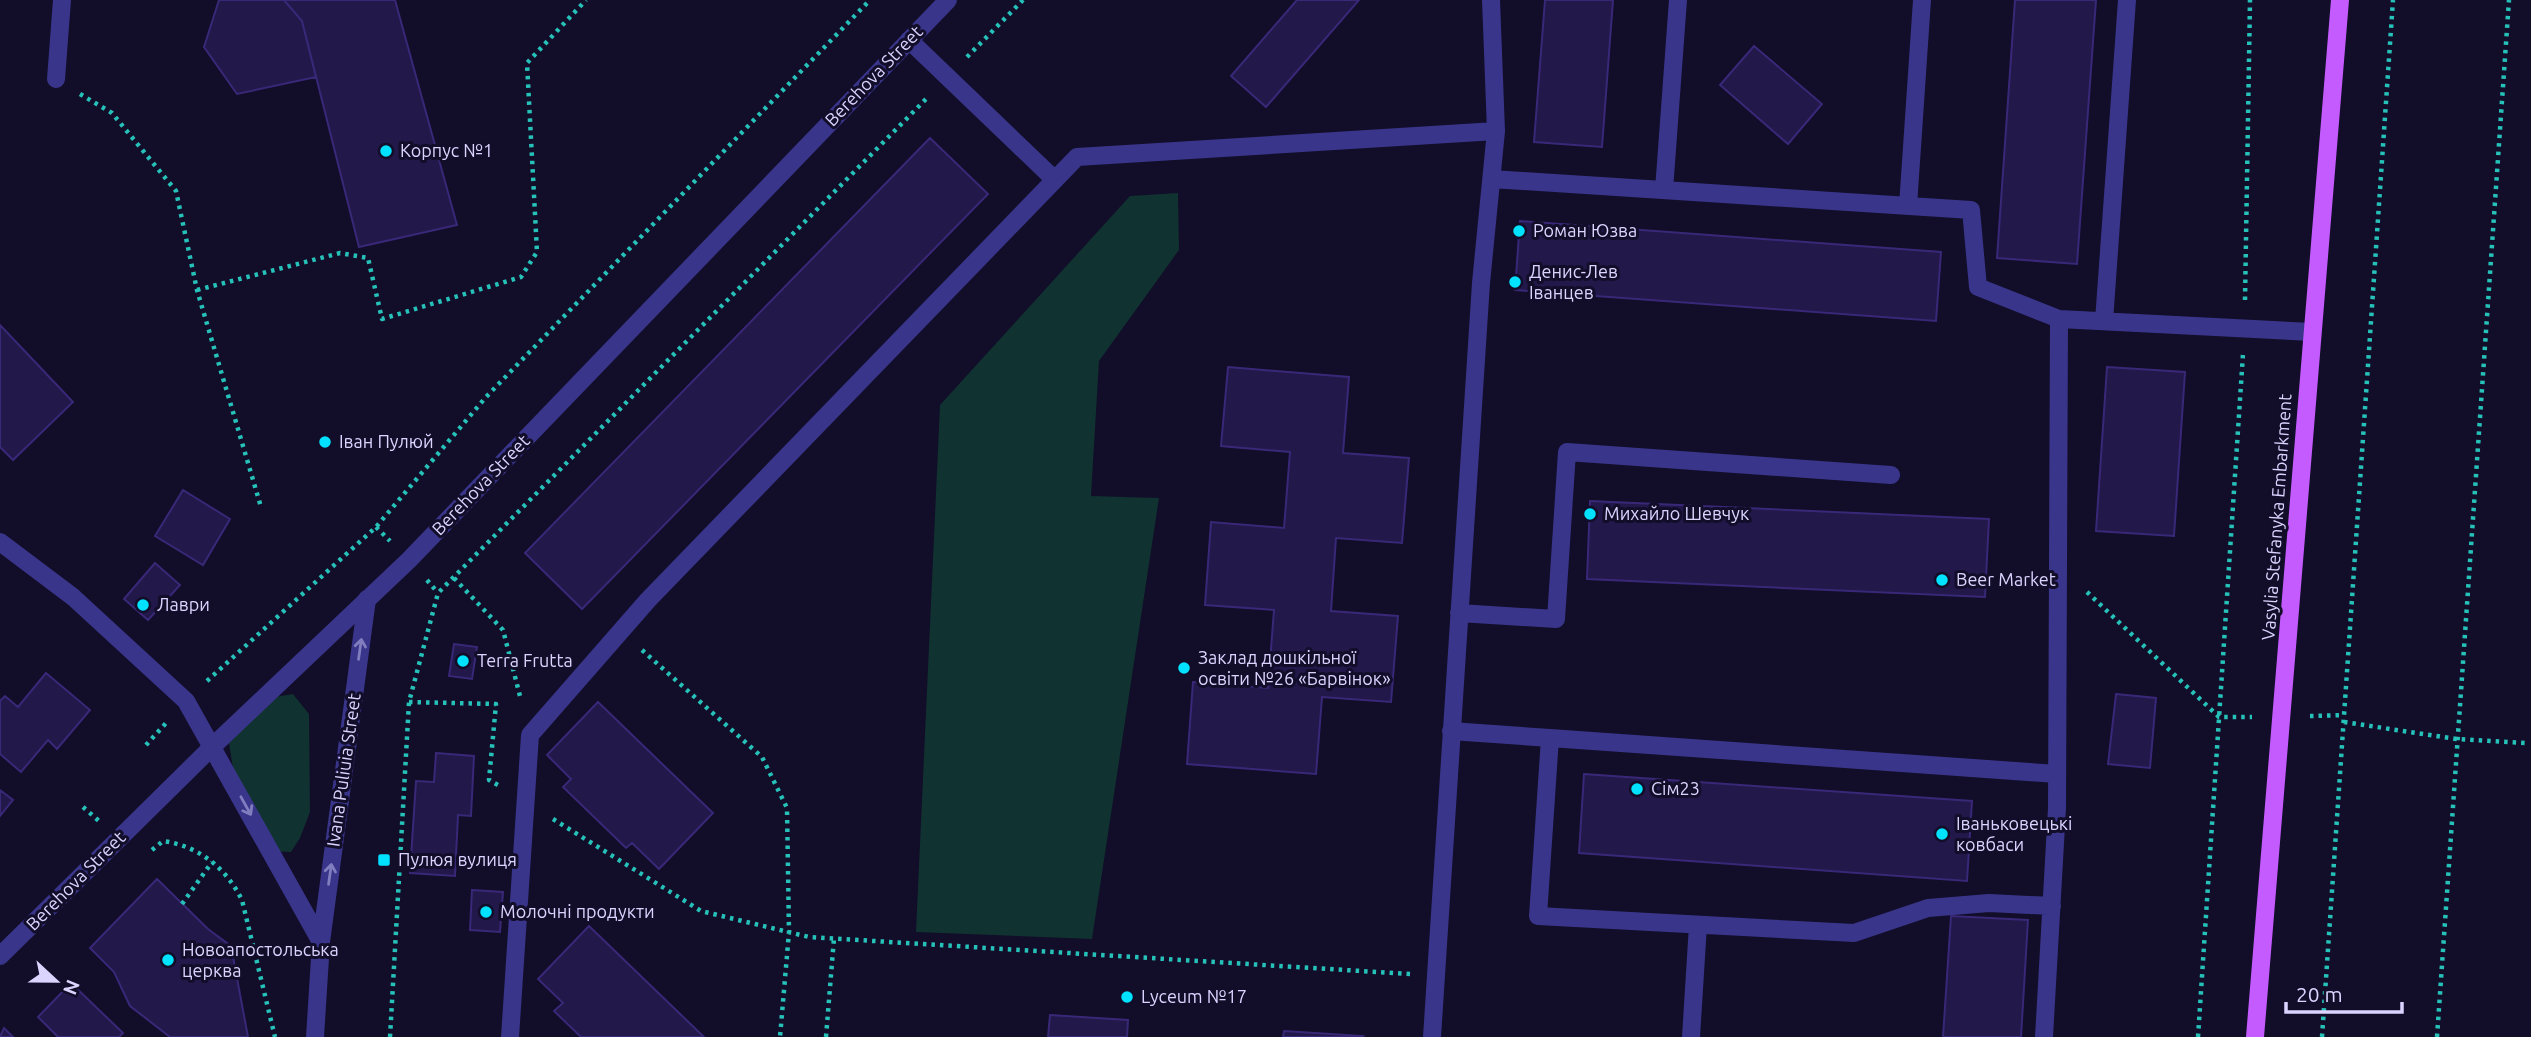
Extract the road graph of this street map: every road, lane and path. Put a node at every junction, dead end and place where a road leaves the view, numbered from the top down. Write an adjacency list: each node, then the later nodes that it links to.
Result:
1 (62, 0): 16 (street)
2 (586, 0): 22 (path)
3 (870, 0): 35 (path)
4 (948, 0): 14 (street, Berehova Street)
5 (1023, 0): 15 (path)
6 (1491, 0): 17 (street)
7 (1678, 0): 20 (street)
8 (1922, 0): 21 (street)
9 (2127, 0): 24 (street)
10 (2250, 0): 25 (path)
11 (2340, 0): 26 (main road, Vasylia Stefanyka Embarkment)
12 (2393, 0): 38 (path)
13 (2509, 0): 42 (path)
14 (909, 40): 15 (street); 32 (street, Berehova Street)
15 (947, 77): 19 (street); 31 (path)
16 (56, 79): 22 (path)
17 (1496, 131): 18 (street); 19 (street)
18 (1492, 179): 20 (street); 33 (street)
19 (1055, 180): 34 (street)
20 (1664, 190): 21 (street)
21 (1908, 206): 23 (street)
22 (197, 290): 28 (path)
23 (2059, 319): 24 (street); 30 (street)
24 (2104, 321): 25 (street)
25 (2245, 329): 26 (street); 37 (path)
26 (2312, 332): 68 (main road, Vasylia Stefanyka Embarkment)
27 (1891, 475): 33 (street)
28 (261, 507)
29 (0, 542): 35 (street)
30 (2058, 565): 37 (path); 46 (street)
31 (454, 578): 36 (path); 40 (path)
32 (366, 599): 45 (street, Berehova Street); 55 (street, Ivana Puliuia Street, one-way to 32)
33 (1459, 613): 39 (street)
34 (621, 631): 40 (street); 53 (path)
35 (186, 701): 44 (path); 45 (street)
36 (409, 702): 47 (path); 60 (path)
37 (2219, 717): 67 (path)
38 (2344, 722): 42 (path); 69 (path)
39 (1451, 732): 41 (street); 57 (street)
40 (530, 735): 47 (street)
41 (1550, 738): 46 (street); 52 (street)
42 (2456, 738): 43 (path); 70 (path)
43 (2525, 743)
44 (146, 745)
45 (213, 746): 55 (street, one-way to 55); 56 (street, Berehova Street)
46 (2057, 774): 51 (street)
47 (526, 802): 53 (path); 61 (street)
48 (148, 853): 49 (path)
49 (212, 862): 50 (path); 58 (path)
50 (182, 904)
51 (2052, 906): 52 (street); 66 (street)
52 (1698, 925): 65 (street)
53 (789, 932): 54 (path); 62 (path)
54 (834, 938): 57 (path); 63 (path)
55 (321, 942): 59 (street, Ivana Puliuia Street)
56 (0, 956)
57 (1436, 976): 64 (street)
58 (275, 1037)
59 (315, 1037)
60 (390, 1037)
61 (510, 1037)
62 (780, 1037)
63 (826, 1037)
64 (1432, 1037)
65 (1691, 1037)
66 (2044, 1037)
67 (2198, 1037)
68 (2255, 1037)
69 (2322, 1037)
70 (2437, 1037)

